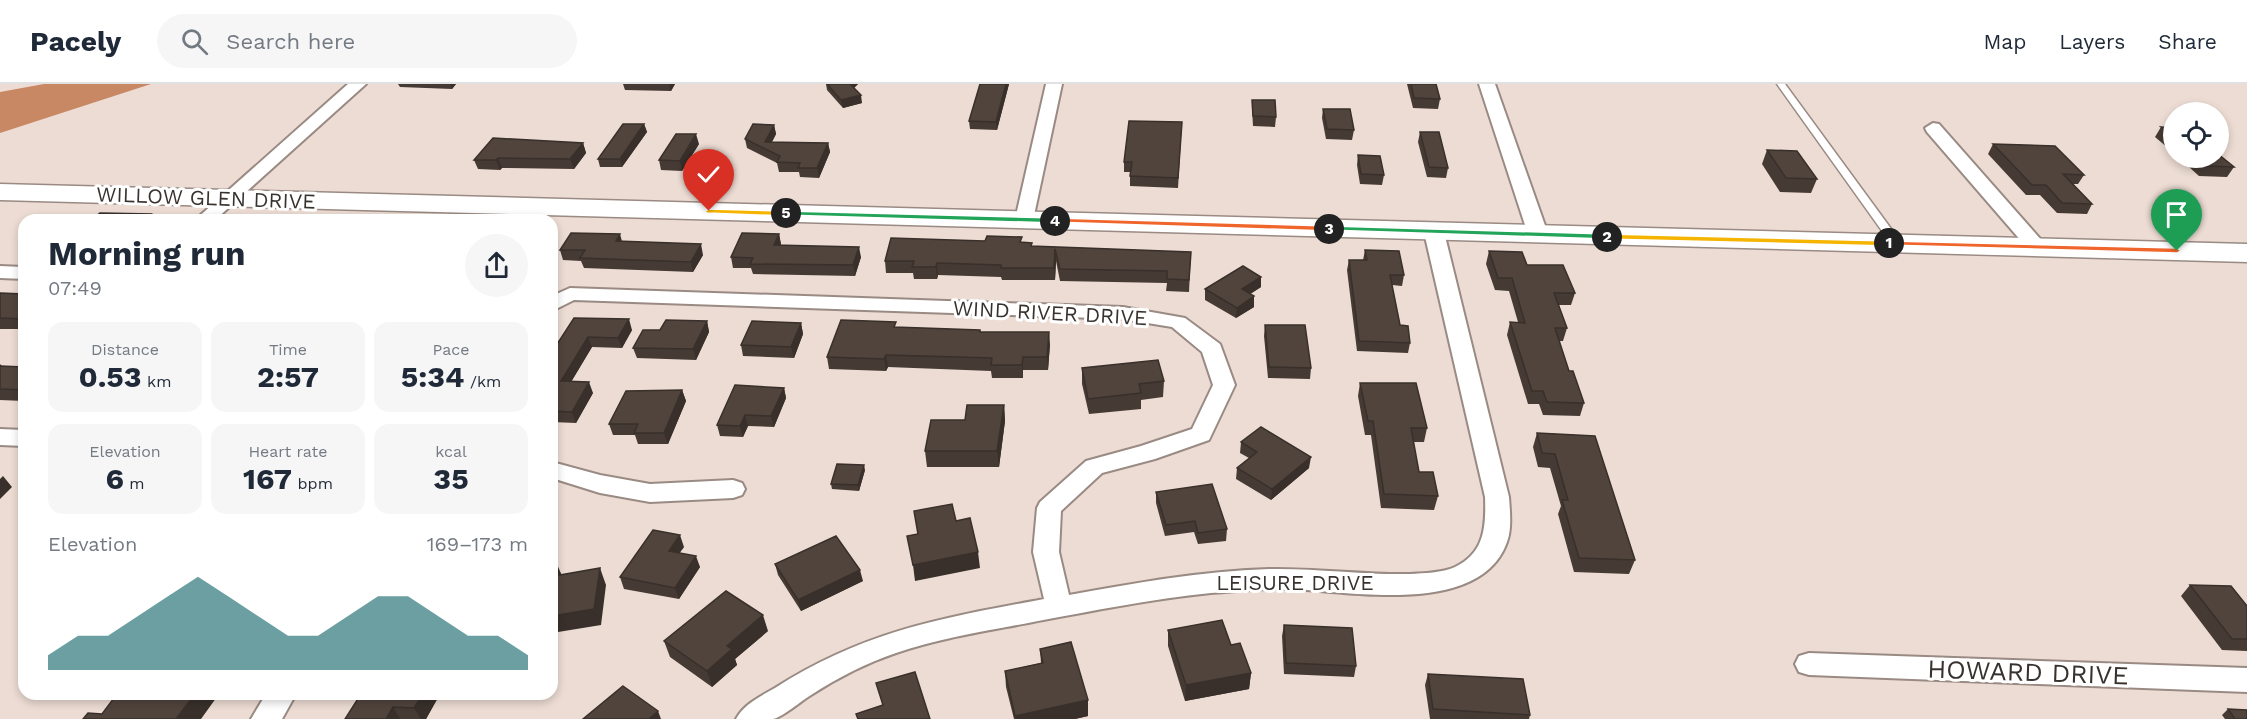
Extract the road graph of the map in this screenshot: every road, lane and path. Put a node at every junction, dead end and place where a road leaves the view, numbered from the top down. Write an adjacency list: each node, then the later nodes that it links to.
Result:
1 (358, 84): 7 (street)
2 (1054, 84): 9 (street)
3 (1487, 84): 11 (street)
4 (1781, 84): 12 (lane)
5 (1933, 128): 13 (street)
6 (0, 192): 7 (main road, WILLOW GLEN DRIVE)
7 (226, 199): 8 (street); 9 (main road, WILLOW GLEN DRIVE)
8 (210, 214)
9 (1024, 220): 10 (main road, WILLOW GLEN DRIVE)
10 (1434, 232): 11 (main road, WILLOW GLEN DRIVE); 22 (street, LEISURE DRIVE)
11 (1538, 234): 12 (main road, WILLOW GLEN DRIVE)
12 (1896, 243): 13 (main road, WILLOW GLEN DRIVE)
13 (2036, 246): 14 (main road, WILLOW GLEN DRIVE)
14 (2247, 253)
15 (0, 272): 16 (street)
16 (18, 273)
17 (558, 301): 22 (street, WIND RIVER DRIVE)
18 (0, 437): 19 (street)
19 (18, 438)
20 (558, 472): 21 (street)
21 (733, 489)
22 (1059, 607): 27 (street, LEISURE DRIVE)
23 (1809, 664): 24 (street, HOWARD DRIVE)
24 (2247, 680)
25 (278, 700): 26 (street)
26 (266, 719)
27 (751, 719)

